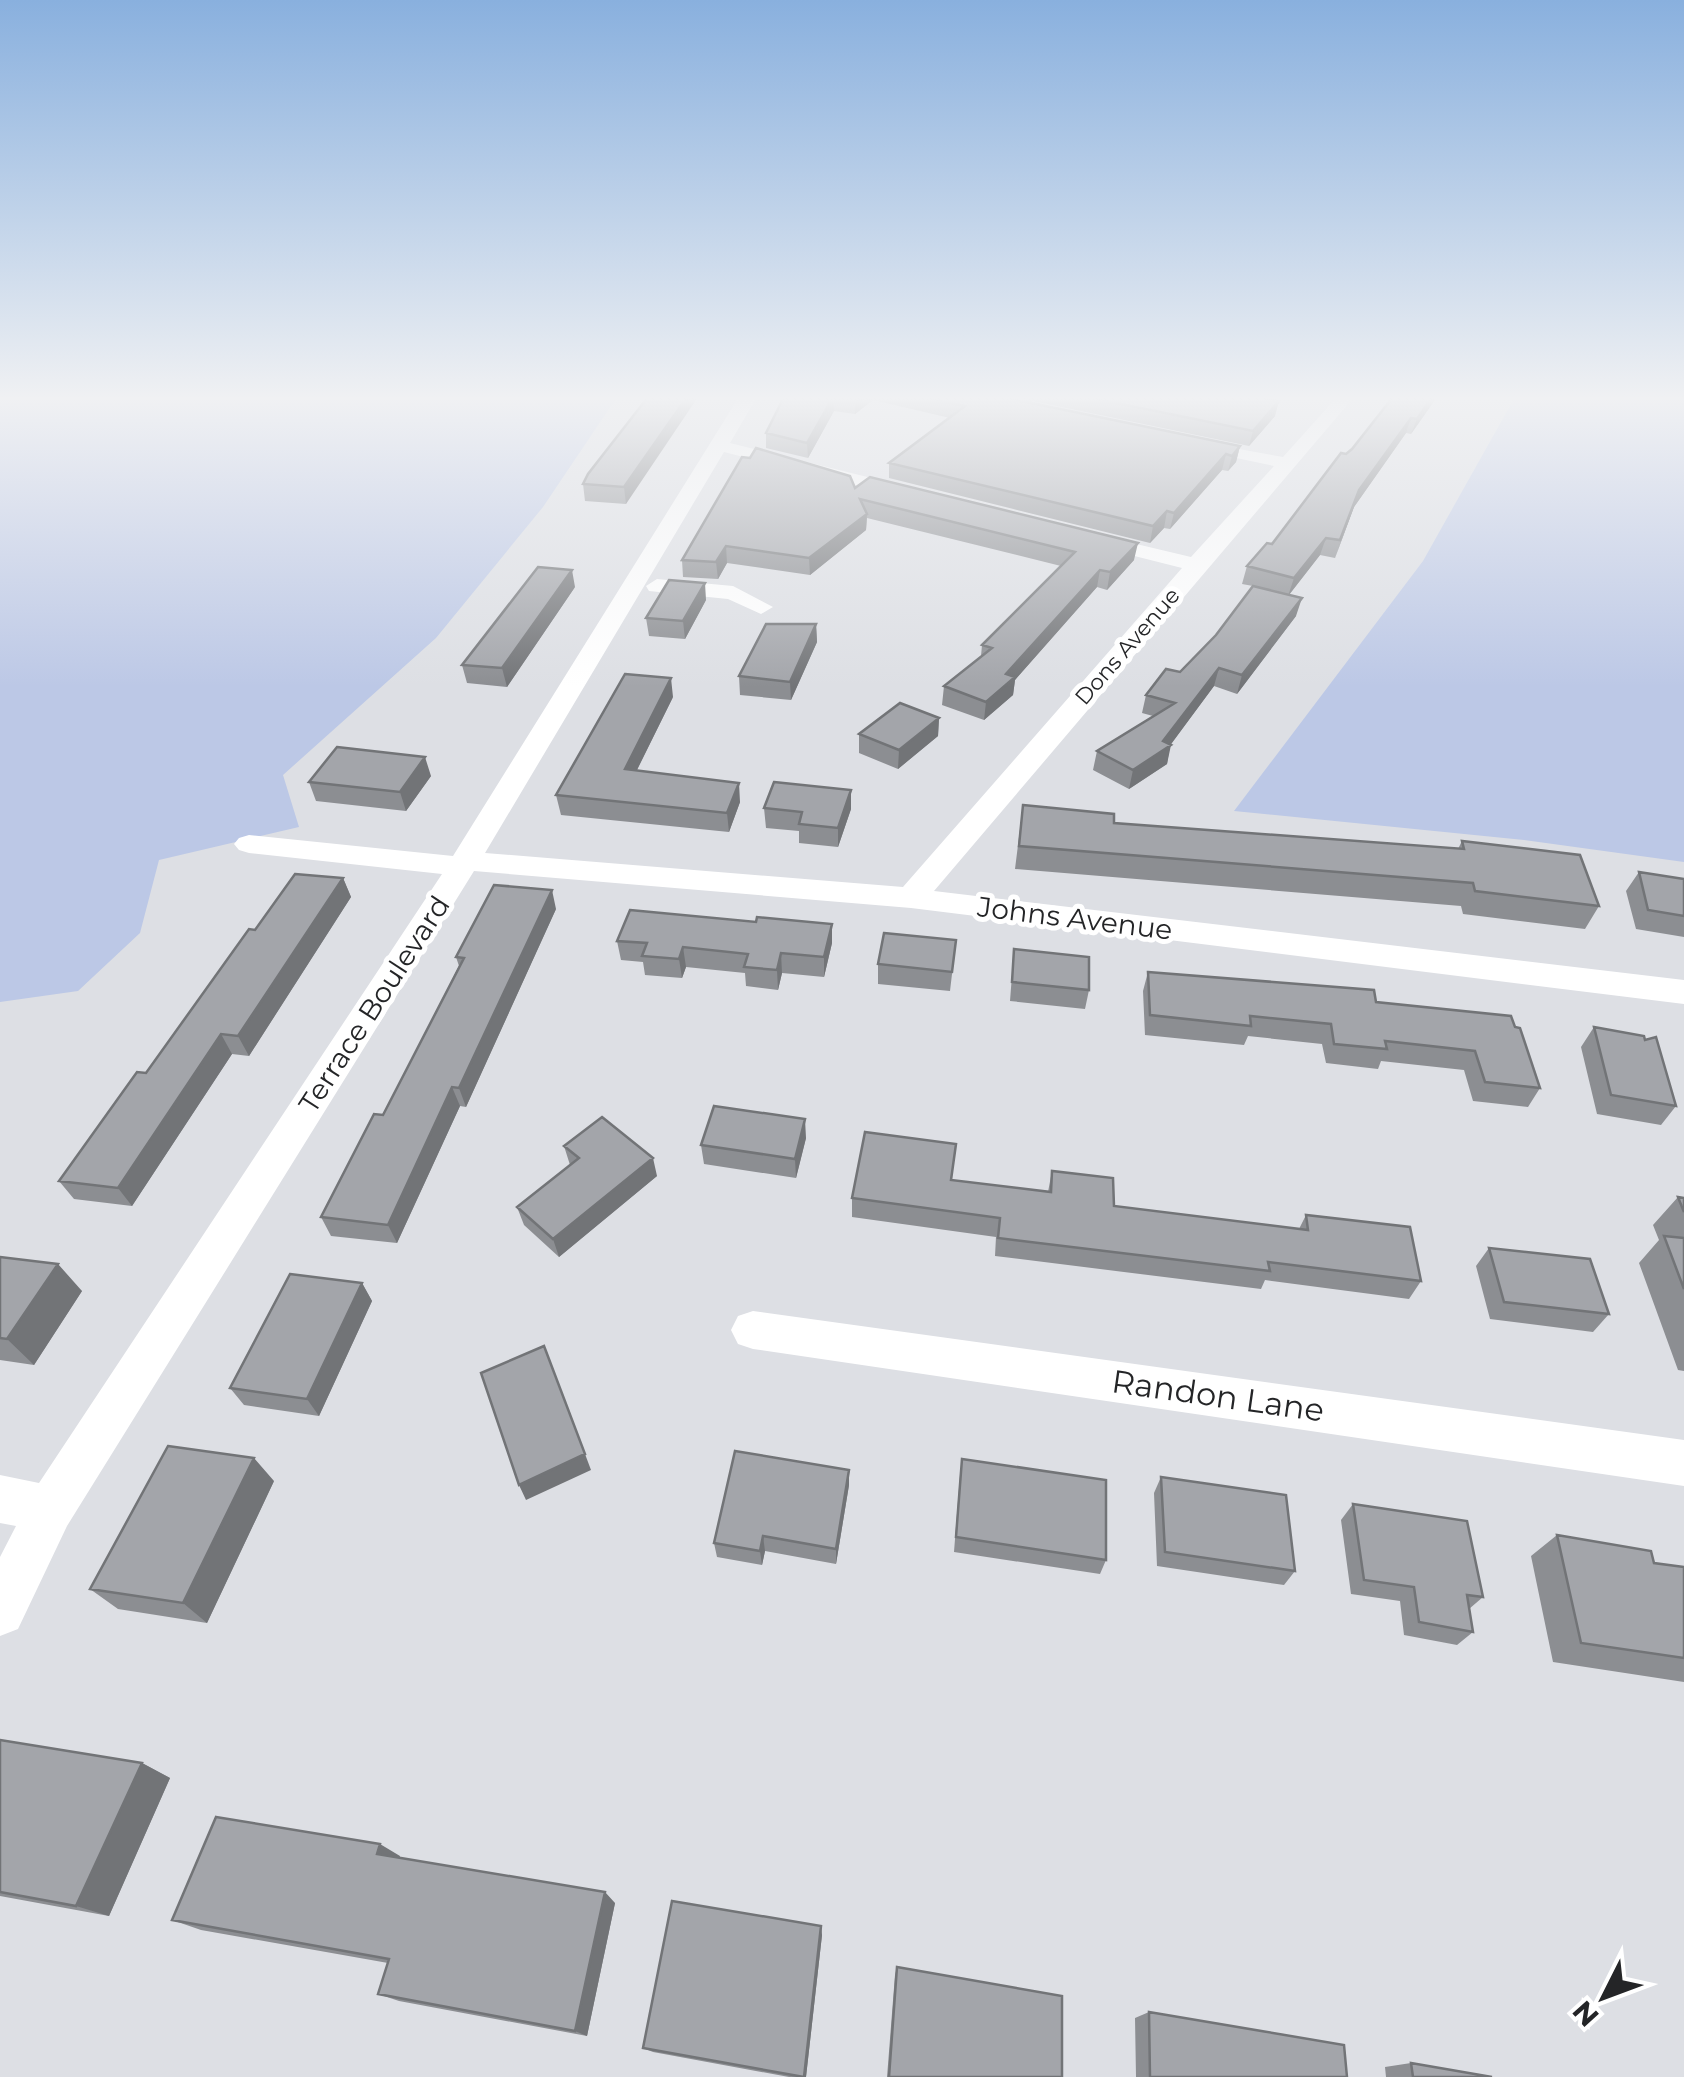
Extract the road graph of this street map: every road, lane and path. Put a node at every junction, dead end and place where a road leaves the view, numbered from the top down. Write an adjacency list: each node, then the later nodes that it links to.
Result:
1 (691, 494): 7 (street, Terrace Boulevard)
2 (914, 494): 4 (street)
3 (1259, 494): 6 (street, Dons Avenue)
4 (930, 498)
5 (1063, 532): 6 (street)
6 (1196, 565): 11 (street, Dons Avenue)
7 (636, 584): 8 (street); 10 (street, Terrace Boulevard)
8 (760, 608)
9 (250, 844): 10 (street, Johns Avenue)
10 (463, 864): 11 (street, Johns Avenue); 16 (street, Terrace Boulevard)
11 (911, 898): 12 (street, Johns Avenue)
12 (1684, 992)
13 (753, 1330): 14 (street, Randon Lane)
14 (1684, 1463)
15 (0, 1499): 16 (street)
16 (50, 1510): 17 (street, Terrace Boulevard)
17 (0, 1611)

